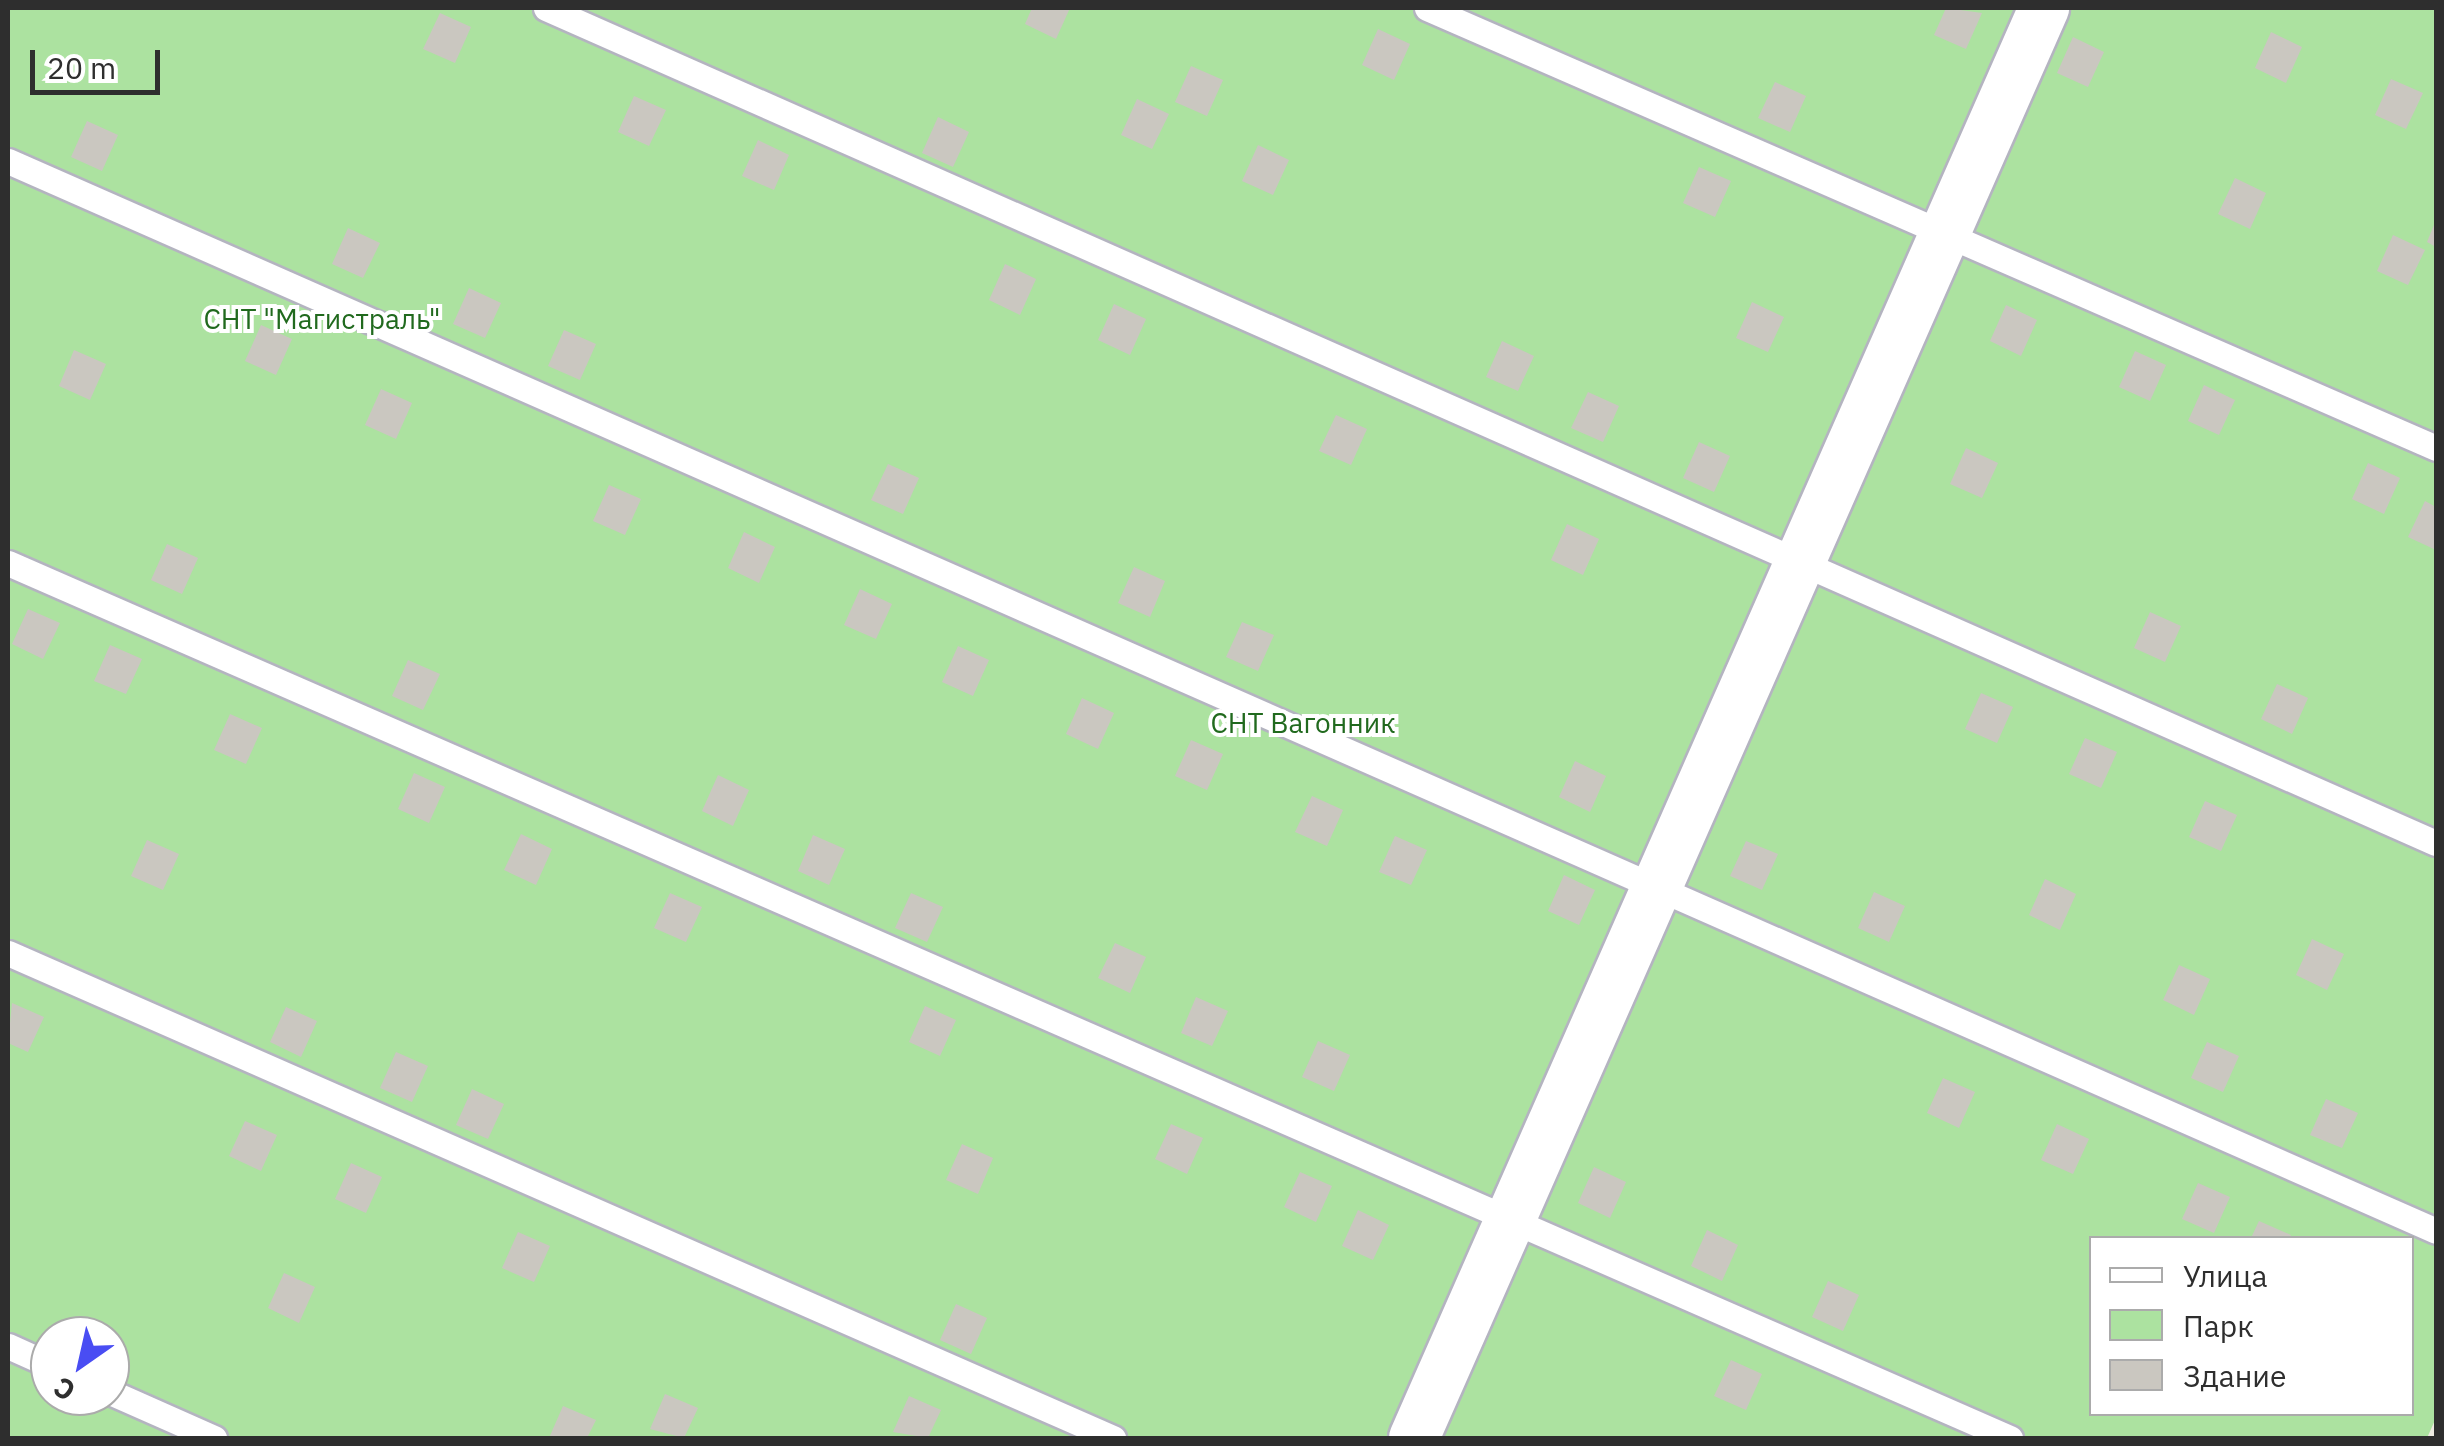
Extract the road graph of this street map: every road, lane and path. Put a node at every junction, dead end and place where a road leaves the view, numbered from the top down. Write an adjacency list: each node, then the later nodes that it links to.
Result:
1 (546, 8): 8 (lane)
2 (1426, 8): 5 (lane)
3 (2044, 8): 5 (street)
4 (8, 161): 10 (lane)
5 (1944, 236): 6 (lane); 8 (street)
6 (2436, 448)
7 (8, 562): 12 (lane)
8 (1802, 562): 9 (lane); 10 (street)
9 (2436, 843)
10 (1659, 886): 12 (street); 13 (lane)
11 (8, 953): 16 (lane)
12 (1512, 1219): 17 (street); 18 (lane)
13 (2436, 1232)
14 (130, 1401): 15 (lane)
15 (214, 1438)
16 (1113, 1438)
17 (1414, 1438)
18 (2010, 1438)

